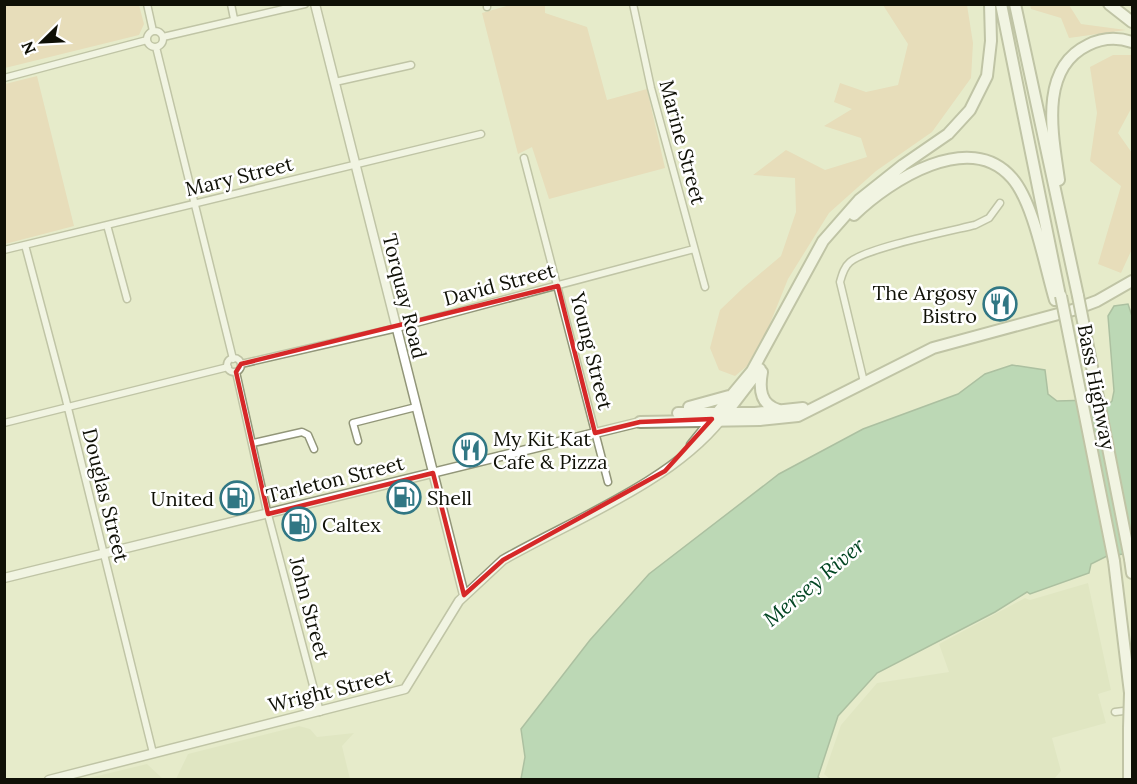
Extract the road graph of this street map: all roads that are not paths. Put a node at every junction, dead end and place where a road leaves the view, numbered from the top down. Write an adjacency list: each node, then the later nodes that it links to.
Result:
1 (147, 4): 12 (street)
2 (231, 4): 10 (street)
3 (305, 4): 10 (street)
4 (315, 4): 19 (street, Torquay Road)
5 (633, 4): 28 (street, Marine Street)
6 (990, 4): 33 (highway)
7 (1001, 4): 34 (highway)
8 (1015, 4): 26 (highway, Bass Highway)
9 (1109, 4): 11 (highway)
10 (234, 19): 13 (street)
11 (1132, 22)
12 (153, 31): 13 (street); 14 (street)
13 (163, 37): 16 (street)
14 (147, 39): 16 (street); 18 (street)
15 (1132, 42): 26 (highway)
16 (156, 47): 24 (street)
17 (411, 64): 19 (street)
18 (4, 78)
19 (335, 82): 22 (street, Torquay Road)
20 (481, 134): 22 (street, Mary Street)
21 (524, 158): 31 (street, Young Street)
22 (355, 165): 24 (street, Mary Street); 36 (street, Torquay Road)
23 (1000, 203): 43 (street)
24 (194, 204): 25 (street, Mary Street); 38 (street)
25 (107, 225): 27 (street, Mary Street); 35 (street)
26 (1066, 240): 61 (highway, Bass Highway, bridge)
27 (25, 245): 29 (street, Mary Street); 47 (street, Douglas Street)
28 (694, 249): 31 (street, David Street); 32 (street, Marine Street)
29 (4, 250)
30 (1132, 281): 43 (highway, Tarleton Street)
31 (558, 286): 36 (street, David Street); 53 (street, Young Street)
32 (705, 287)
33 (797, 288): 34 (highway); 37 (highway)
34 (1058, 298): 70 (highway, Bass Highway, bridge)
35 (127, 299)
36 (397, 328): 40 (street, David Street); 46 (street, Torquay Road)
37 (773, 336): 39 (highway); 44 (highway)
38 (232, 359): 40 (street); 41 (street)
39 (765, 360): 48 (highway); 50 (highway)
40 (241, 364): 42 (street)
41 (228, 368): 42 (street); 47 (street)
42 (236, 372): 55 (street, John Street)
43 (864, 382): 45 (highway, Tarleton Street)
44 (732, 393): 49 (highway); 50 (highway)
45 (821, 405): 48 (highway, Tarleton Street); 50 (highway, Tarleton Street)
46 (416, 407): 54 (street); 57 (street, Torquay Road)
47 (68, 408): 52 (street); 60 (street, Douglas Street)
48 (784, 411): 50 (highway, Tarleton Street)
49 (669, 413): 50 (highway, Tarleton Street); 51 (highway, Tarleton Street)
50 (720, 416): 51 (highway, Tarleton Street); 64 (street, Wright Street)
51 (640, 422): 53 (street, Tarleton Street)
52 (4, 423)
53 (595, 433): 57 (street, Tarleton Street); 58 (street, Young Street)
54 (358, 441)
55 (253, 442): 56 (street); 59 (street, John Street)
56 (314, 449)
57 (433, 473): 59 (street, Tarleton Street); 64 (street, Torquay Road)
58 (608, 483)
59 (268, 514): 60 (street, Tarleton Street); 66 (street, John Street)
60 (104, 553): 63 (street, Tarleton Street); 68 (street, Douglas Street)
61 (1131, 563): 62 (highway, Bass Highway)
62 (1132, 573)
63 (4, 578)
64 (465, 595): 66 (street, Wright Street)
65 (1132, 710): 67 (street)
66 (320, 712): 68 (street, Wright Street)
67 (1115, 712)
68 (153, 753): 69 (street, Wright Street)
69 (49, 780)
70 (1127, 780)

